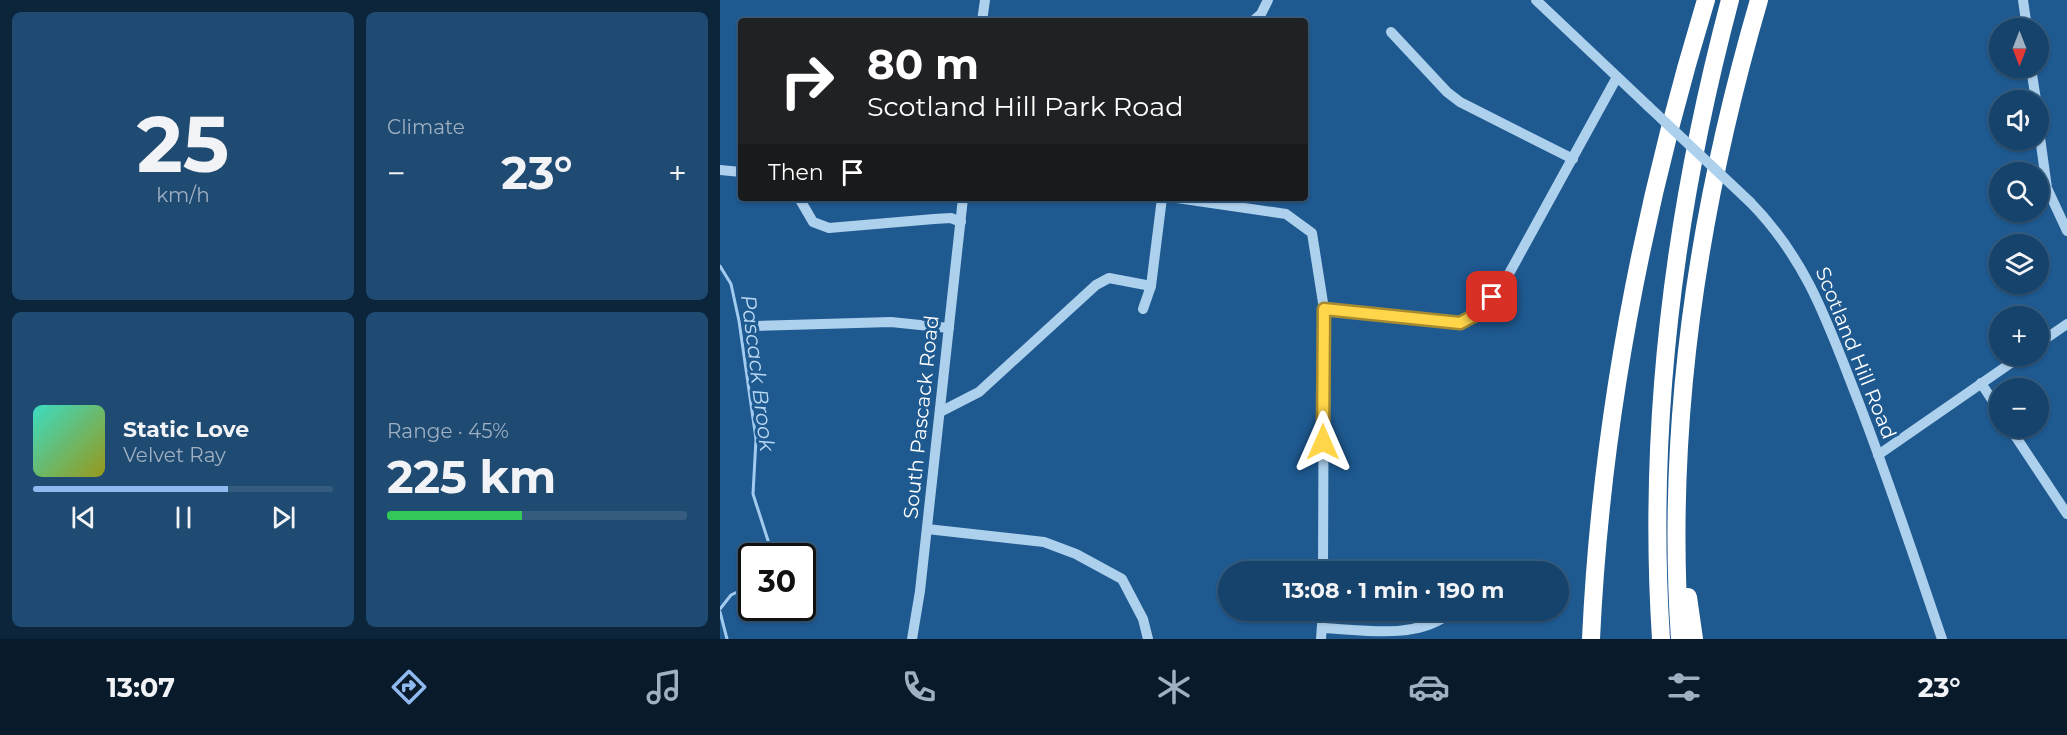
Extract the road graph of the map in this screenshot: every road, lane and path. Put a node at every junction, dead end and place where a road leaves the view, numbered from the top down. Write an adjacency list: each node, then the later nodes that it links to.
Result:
1 (985, 0): 8 (street)
2 (1268, 0): 9 (street)
3 (1536, 0): 12 (street, Scotland Hill Road)
4 (1707, 0): 44 (highway)
5 (1730, 0): 45 (highway)
6 (1759, 0): 33 (highway)
7 (2023, 0): 10 (street)
8 (982, 18)
9 (1256, 18)
10 (2025, 18)
11 (1391, 32): 14 (street)
12 (1617, 77): 14 (street); 36 (street, Scotland Hill Road, bridge)
13 (2042, 150): 22 (street)
14 (1573, 159): 25 (street)
15 (720, 170): 16 (street)
16 (738, 172)
17 (801, 201): 21 (street)
18 (963, 201): 21 (street, South Pascack Road)
19 (1162, 201): 23 (street)
20 (1197, 201): 25 (street)
21 (961, 222): 28 (street, South Pascack Road)
22 (2067, 231)
23 (1151, 286): 24 (street); 34 (street)
24 (1143, 309)
25 (1324, 309): 39 (street)
26 (2067, 324): 29 (street)
27 (756, 326): 28 (street)
28 (949, 328): 34 (street, South Pascack Road)
29 (2049, 336)
30 (2006, 366): 31 (street)
31 (1981, 383): 32 (street); 36 (street)
32 (1989, 395)
33 (1680, 404): 46 (highway); 47 (highway)
34 (940, 412): 38 (street, South Pascack Road)
35 (2017, 438): 37 (street)
36 (1878, 455): 48 (street, Scotland Hill Road)
37 (2067, 514)
38 (927, 529): 42 (street, South Pascack Road); 43 (street)
39 (1323, 561)
40 (1439, 621): 41 (street)
41 (1322, 634)
42 (912, 639)
43 (1148, 639)
44 (1591, 639)
45 (1660, 639)
46 (1680, 639)
47 (1694, 639)
48 (1942, 639)

